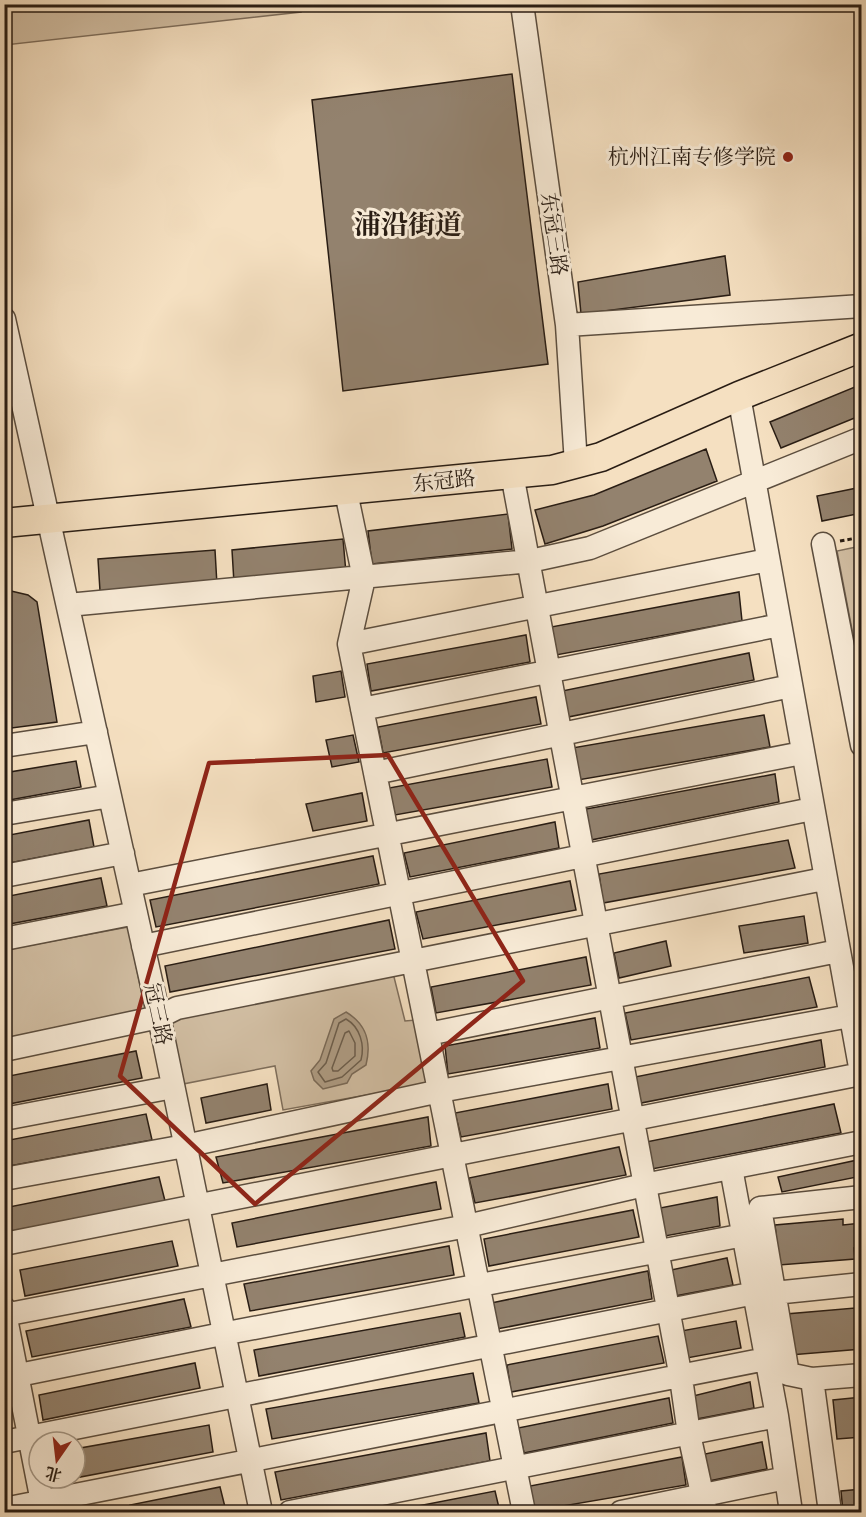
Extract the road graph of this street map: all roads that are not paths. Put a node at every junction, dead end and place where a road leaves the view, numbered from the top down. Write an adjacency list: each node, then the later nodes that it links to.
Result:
1 (522, 4): 4 (street, 东冠三路)
2 (861, 306): 4 (street)
3 (4, 319): 12 (street, 冠三路)
4 (567, 325): 8 (street, 东冠三路)
5 (861, 347): 6 (main road, 东冠路)
6 (738, 396): 8 (main road, 东冠路); 10 (street)
7 (861, 438): 10 (street)
8 (576, 464): 9 (main road, 东冠路)
9 (512, 474): 11 (main road, 东冠路); 16 (street)
10 (755, 482): 15 (street); 16 (street)
11 (346, 492): 12 (main road, 东冠路); 17 (street)
12 (48, 518): 13 (main road, 东冠路); 18 (street, 冠三路)
13 (4, 523)
14 (823, 544): 28 (street)
15 (768, 560): 19 (street); 20 (street)
16 (530, 561): 17 (street); 19 (street)
17 (364, 578): 18 (street); 21 (street)
18 (68, 604): 25 (street, 冠三路)
19 (538, 608): 21 (street); 22 (street)
20 (780, 625): 22 (street); 23 (street)
21 (350, 644): 24 (street)
22 (550, 672): 24 (street); 26 (street)
23 (790, 687): 26 (street); 29 (street)
24 (363, 709): 30 (street)
25 (96, 732): 27 (street); 31 (street, 冠三路)
26 (561, 736): 30 (street); 32 (street)
27 (4, 746)
28 (861, 746)
29 (802, 753): 32 (street); 33 (street)
30 (375, 773): 35 (street)
31 (110, 795): 34 (street); 36 (street, 冠三路)
32 (573, 796): 35 (street); 37 (street)
33 (812, 809): 37 (street); 39 (street)
34 (4, 814)
35 (387, 834): 40 (street); 41 (street)
36 (123, 853): 38 (street); 40 (street, 冠三路)
37 (583, 855): 41 (street); 43 (street)
38 (4, 876)
39 (824, 879): 43 (street); 46 (street)
40 (130, 885): 42 (street, 冠三路)
41 (399, 893): 45 (street); 47 (street)
42 (136, 913): 44 (street); 45 (street, 冠三路)
43 (596, 925): 47 (street); 48 (street)
44 (4, 939)
45 (143, 946): 50 (street, 冠三路)
46 (838, 951): 48 (street); 49 (street)
47 (413, 961): 50 (street); 51 (street)
48 (609, 998): 51 (street); 53 (street)
49 (850, 1016): 53 (street); 54 (street)
50 (159, 1017): 52 (street); 55 (street, 冠三路)
51 (428, 1034): 56 (street)
52 (4, 1050)
53 (621, 1059): 56 (street); 58 (street)
54 (861, 1076): 58 (street)
55 (173, 1087): 57 (street); 60 (street, 冠三路)
56 (440, 1091): 60 (street); 61 (street)
57 (4, 1119)
58 (632, 1121): 61 (street); 64 (street)
59 (861, 1142): 62 (street)
60 (185, 1146): 63 (street); 66 (street, 冠三路)
61 (453, 1157): 66 (street); 67 (street)
62 (731, 1168): 64 (street); 68 (street)
63 (4, 1179)
64 (644, 1185): 67 (street); 70 (street)
65 (861, 1197): 74 (street)
66 (197, 1207): 69 (street); 71 (street, 冠三路)
67 (467, 1226): 71 (street); 73 (street)
68 (744, 1235): 70 (street); 74 (street)
69 (4, 1244)
70 (657, 1251): 73 (street); 75 (street)
71 (210, 1273): 76 (street); 77 (street, 冠三路)
72 (861, 1284): 74 (street)
73 (480, 1285): 77 (street); 78 (street)
74 (764, 1293): 75 (street); 79 (street); 83 (street)
75 (668, 1311): 78 (street); 82 (street)
76 (5, 1312): 81 (street)
77 (222, 1334): 81 (street); 84 (street, 冠三路)
78 (490, 1346): 84 (street); 85 (street)
79 (766, 1359): 82 (street); 86 (street)
80 (861, 1375): 83 (street)
81 (11, 1377): 87 (street)
82 (681, 1378): 85 (street); 89 (street)
83 (812, 1379): 104 (street)
84 (235, 1396): 88 (street); 92 (street, 冠三路)
85 (502, 1412): 92 (street); 93 (street)
86 (777, 1416): 89 (street); 94 (street)
87 (28, 1430)
88 (65, 1430)
89 (689, 1434): 93 (street); 96 (street)
90 (27, 1438): 91 (street)
91 (4, 1442)
92 (250, 1461): 97 (street); 99 (street, 冠三路)
93 (514, 1468): 100 (street); 101 (street)
94 (786, 1478): 96 (street); 103 (street)
95 (41, 1490): 97 (street)
96 (705, 1504): 102 (street)
97 (44, 1507): 98 (street)
98 (4, 1509)
99 (261, 1512)
100 (290, 1512)
101 (524, 1512)
102 (621, 1512)
103 (791, 1512)
104 (830, 1512)

